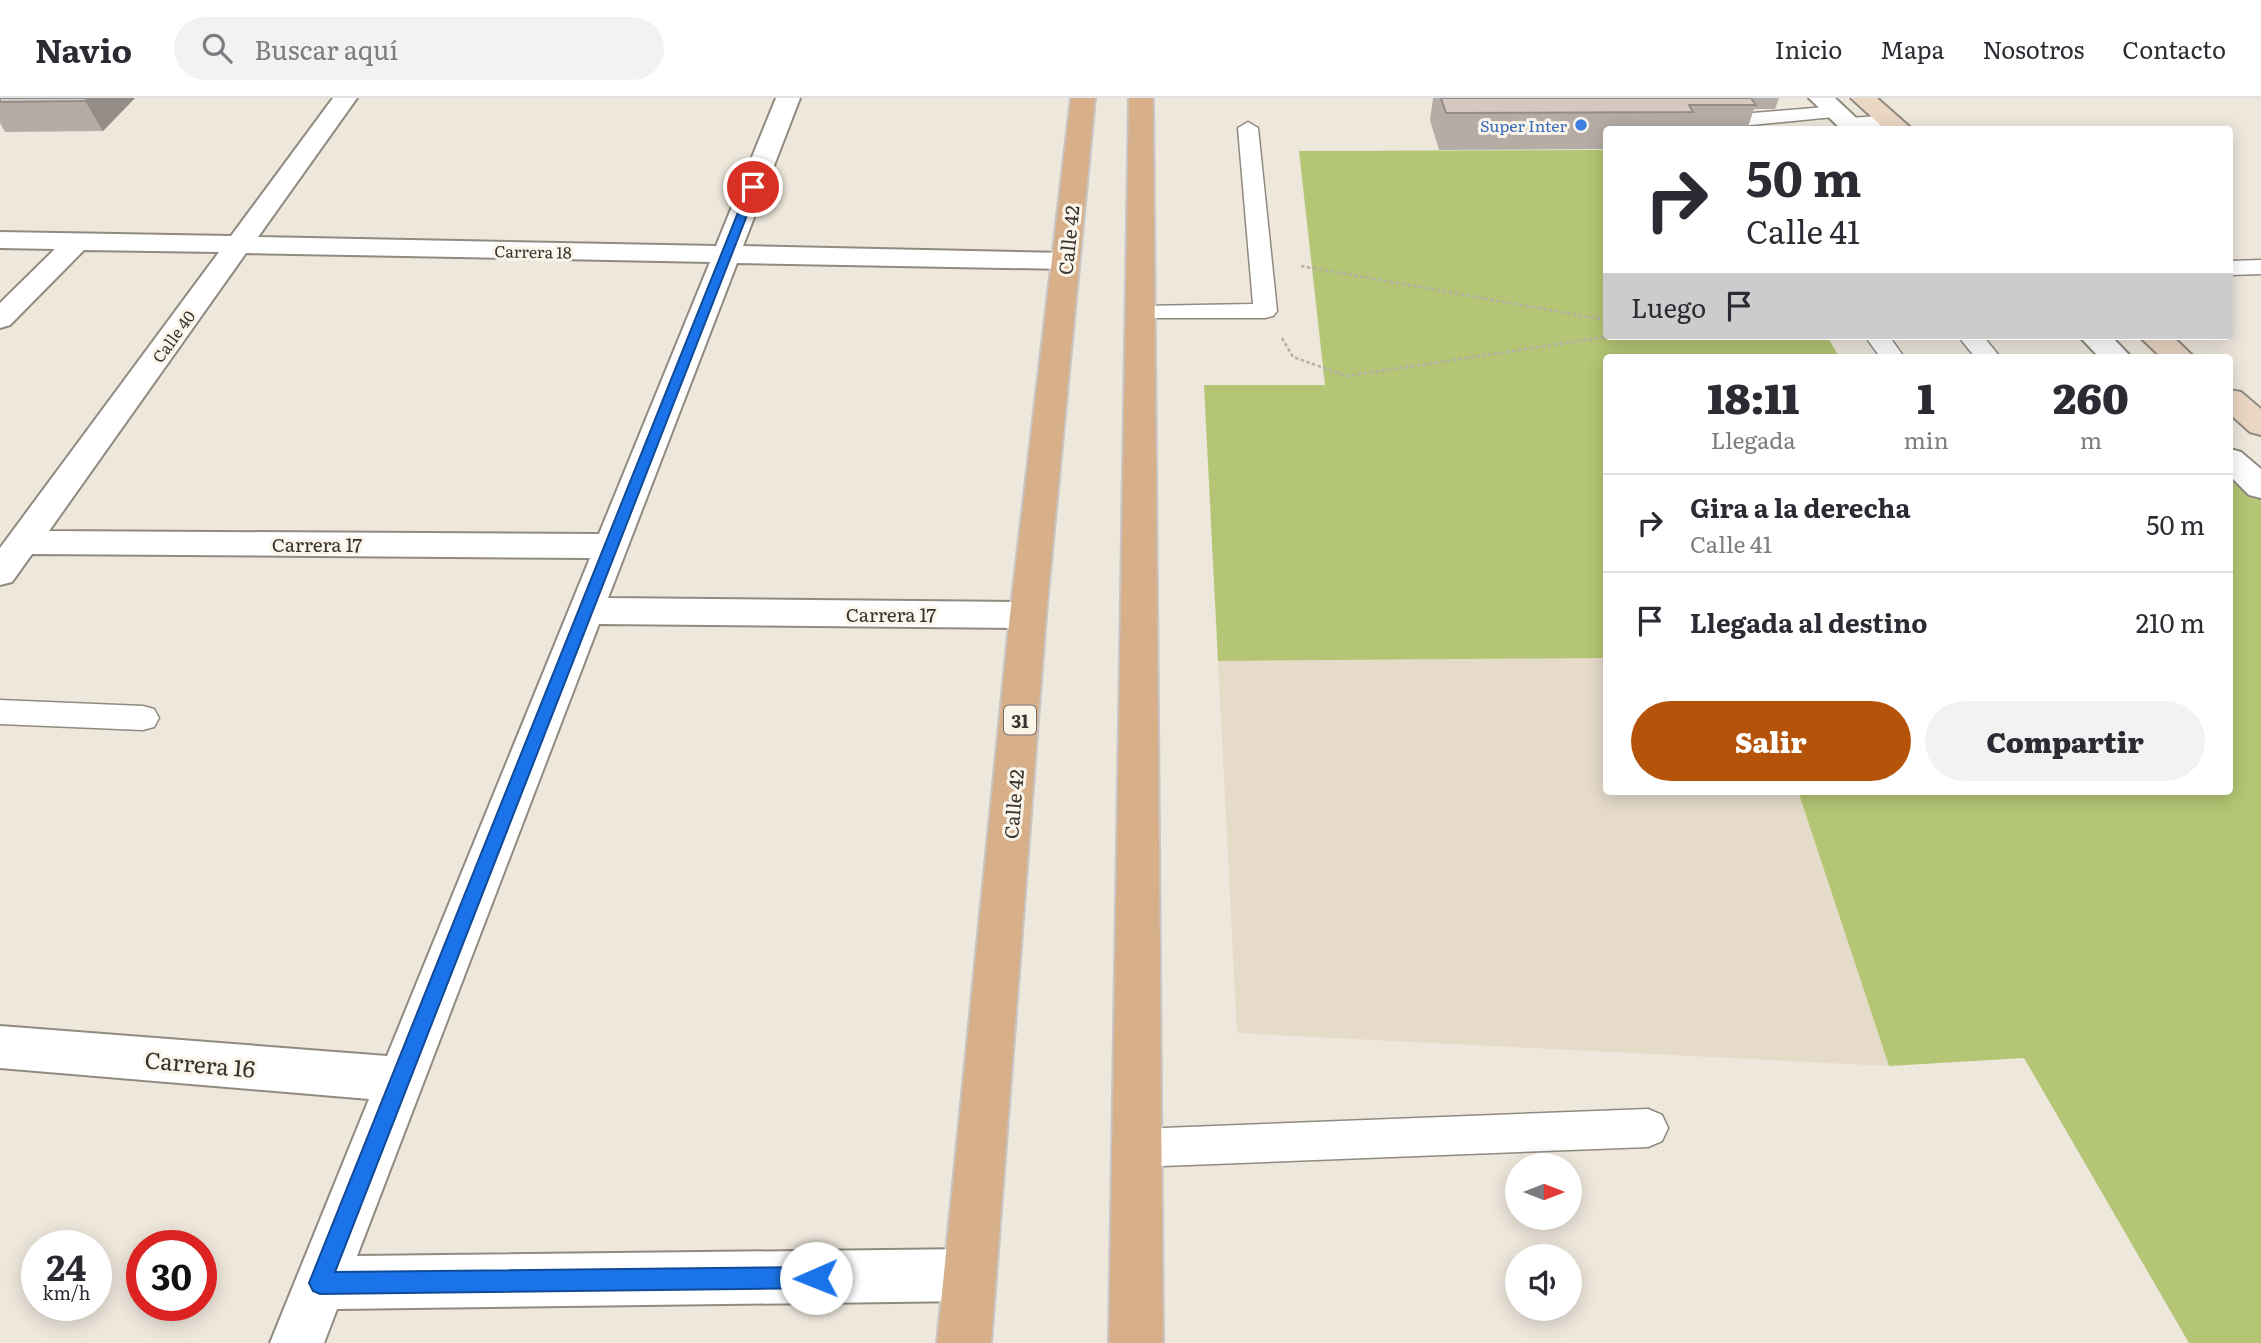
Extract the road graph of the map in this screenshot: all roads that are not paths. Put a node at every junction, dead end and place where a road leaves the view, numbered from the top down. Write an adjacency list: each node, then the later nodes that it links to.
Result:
1 (345, 98): 12 (street, Calle 40)
2 (788, 98): 13 (street)
3 (1083, 98): 14 (main road, Calle 42 / 31)
4 (1863, 98): 8 (main road)
5 (1144, 102): 17 (main road)
6 (1841, 116): 7 (lane); 8 (lane)
7 (1741, 120)
8 (1896, 125)
9 (1248, 128): 17 (lane)
10 (0, 240): 11 (street, Carrera 18)
11 (76, 243): 12 (street, Carrera 18); 18 (street)
12 (238, 246): 13 (street, Carrera 18); 29 (street, Calle 40)
13 (726, 254): 14 (street, Carrera 18); 30 (street)
14 (1065, 261): 33 (main road, Calle 42 / 31)
15 (2261, 267): 16 (lane)
16 (2233, 268)
17 (1141, 313): 39 (main road)
18 (0, 319)
19 (1973, 340): 22 (lane)
20 (2098, 340): 23 (street)
21 (2159, 340): 24 (main road)
22 (1985, 354)
23 (2113, 354)
24 (2175, 354)
25 (2233, 401): 26 (main road)
26 (2261, 425)
27 (2233, 462): 28 (street)
28 (2261, 487)
29 (23, 542): 30 (street, Carrera 17); 31 (street, Calle 40)
30 (612, 545): 32 (street)
31 (0, 573)
32 (585, 611): 33 (street, Carrera 17); 37 (street)
33 (1028, 615): 40 (main road, Calle 42 / 31)
34 (0, 712): 35 (lane)
35 (143, 718)
36 (0, 1047): 37 (street, Carrera 16)
37 (400, 1079): 41 (street)
38 (1648, 1128): 39 (lane)
39 (1137, 1147): 44 (main road)
40 (970, 1275): 41 (street); 43 (main road, Calle 42 / 31)
41 (320, 1283): 42 (street)
42 (297, 1343)
43 (964, 1343)
44 (1136, 1343)

